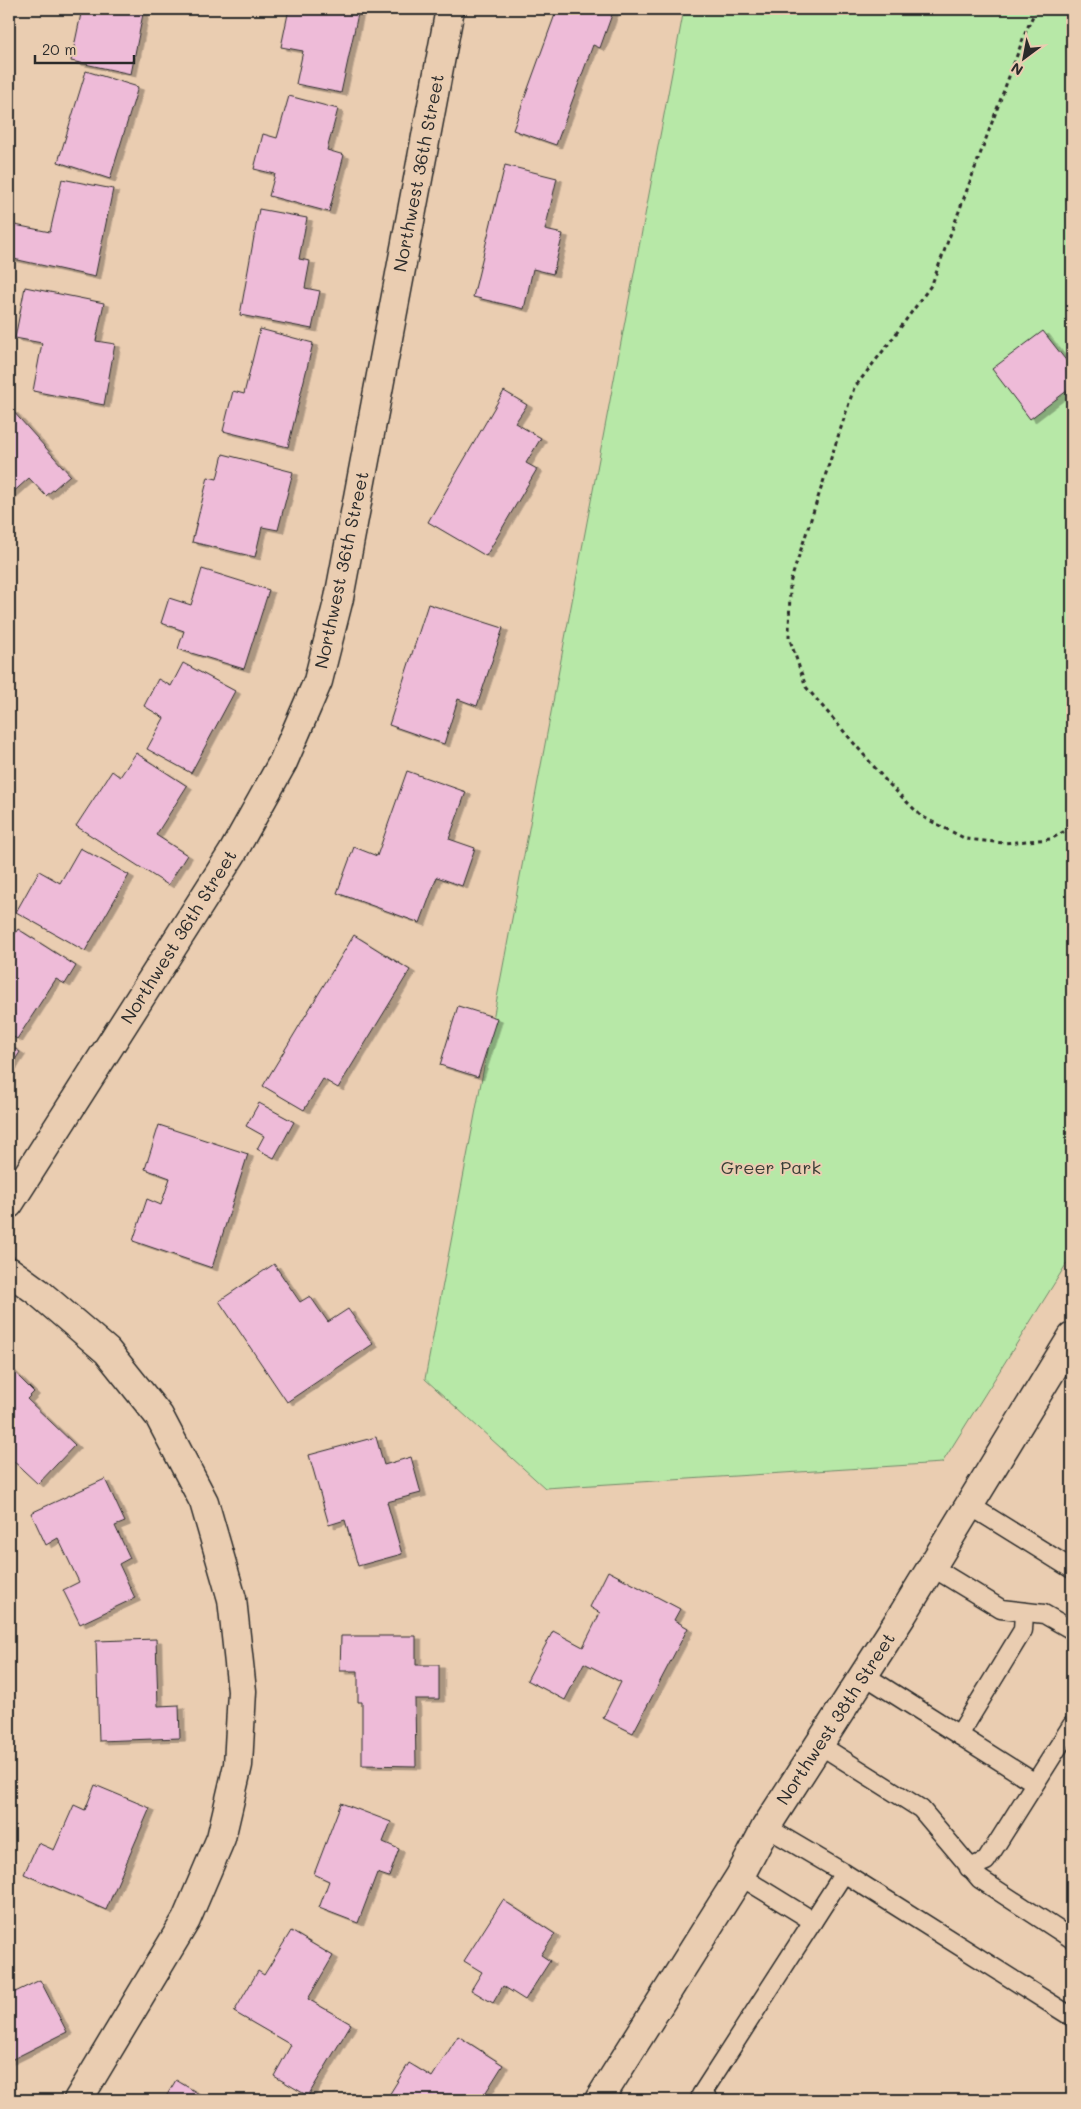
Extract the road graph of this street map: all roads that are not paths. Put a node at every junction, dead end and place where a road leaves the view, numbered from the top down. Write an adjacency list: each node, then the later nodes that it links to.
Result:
1 (450, 9): 2 (street, Northwest 36th Street)
2 (9, 1204)
3 (9, 1271): 22 (street)
4 (1071, 1340): 5 (street, Northwest 38th Street)
5 (969, 1505): 6 (street, Northwest 38th Street); 7 (lane)
6 (932, 1566): 8 (lane); 10 (street, Northwest 38th Street)
7 (1072, 1569)
8 (1024, 1612): 9 (lane); 12 (lane)
9 (1072, 1630)
10 (864, 1675): 12 (lane); 13 (street, Northwest 38th Street)
11 (1072, 1725): 14 (lane)
12 (959, 1735): 14 (lane)
13 (820, 1745): 15 (street, Northwest 38th Street); 16 (lane)
14 (1035, 1783): 16 (lane)
15 (766, 1827): 17 (lane); 18 (street, Northwest 38th Street)
16 (969, 1868): 20 (lane)
17 (844, 1873): 19 (lane); 21 (lane)
18 (740, 1876): 19 (lane); 23 (street, Northwest 38th Street)
19 (813, 1921): 24 (lane)
20 (1072, 1939)
21 (1072, 2016)
22 (78, 2100)
23 (599, 2100)
24 (709, 2100)

